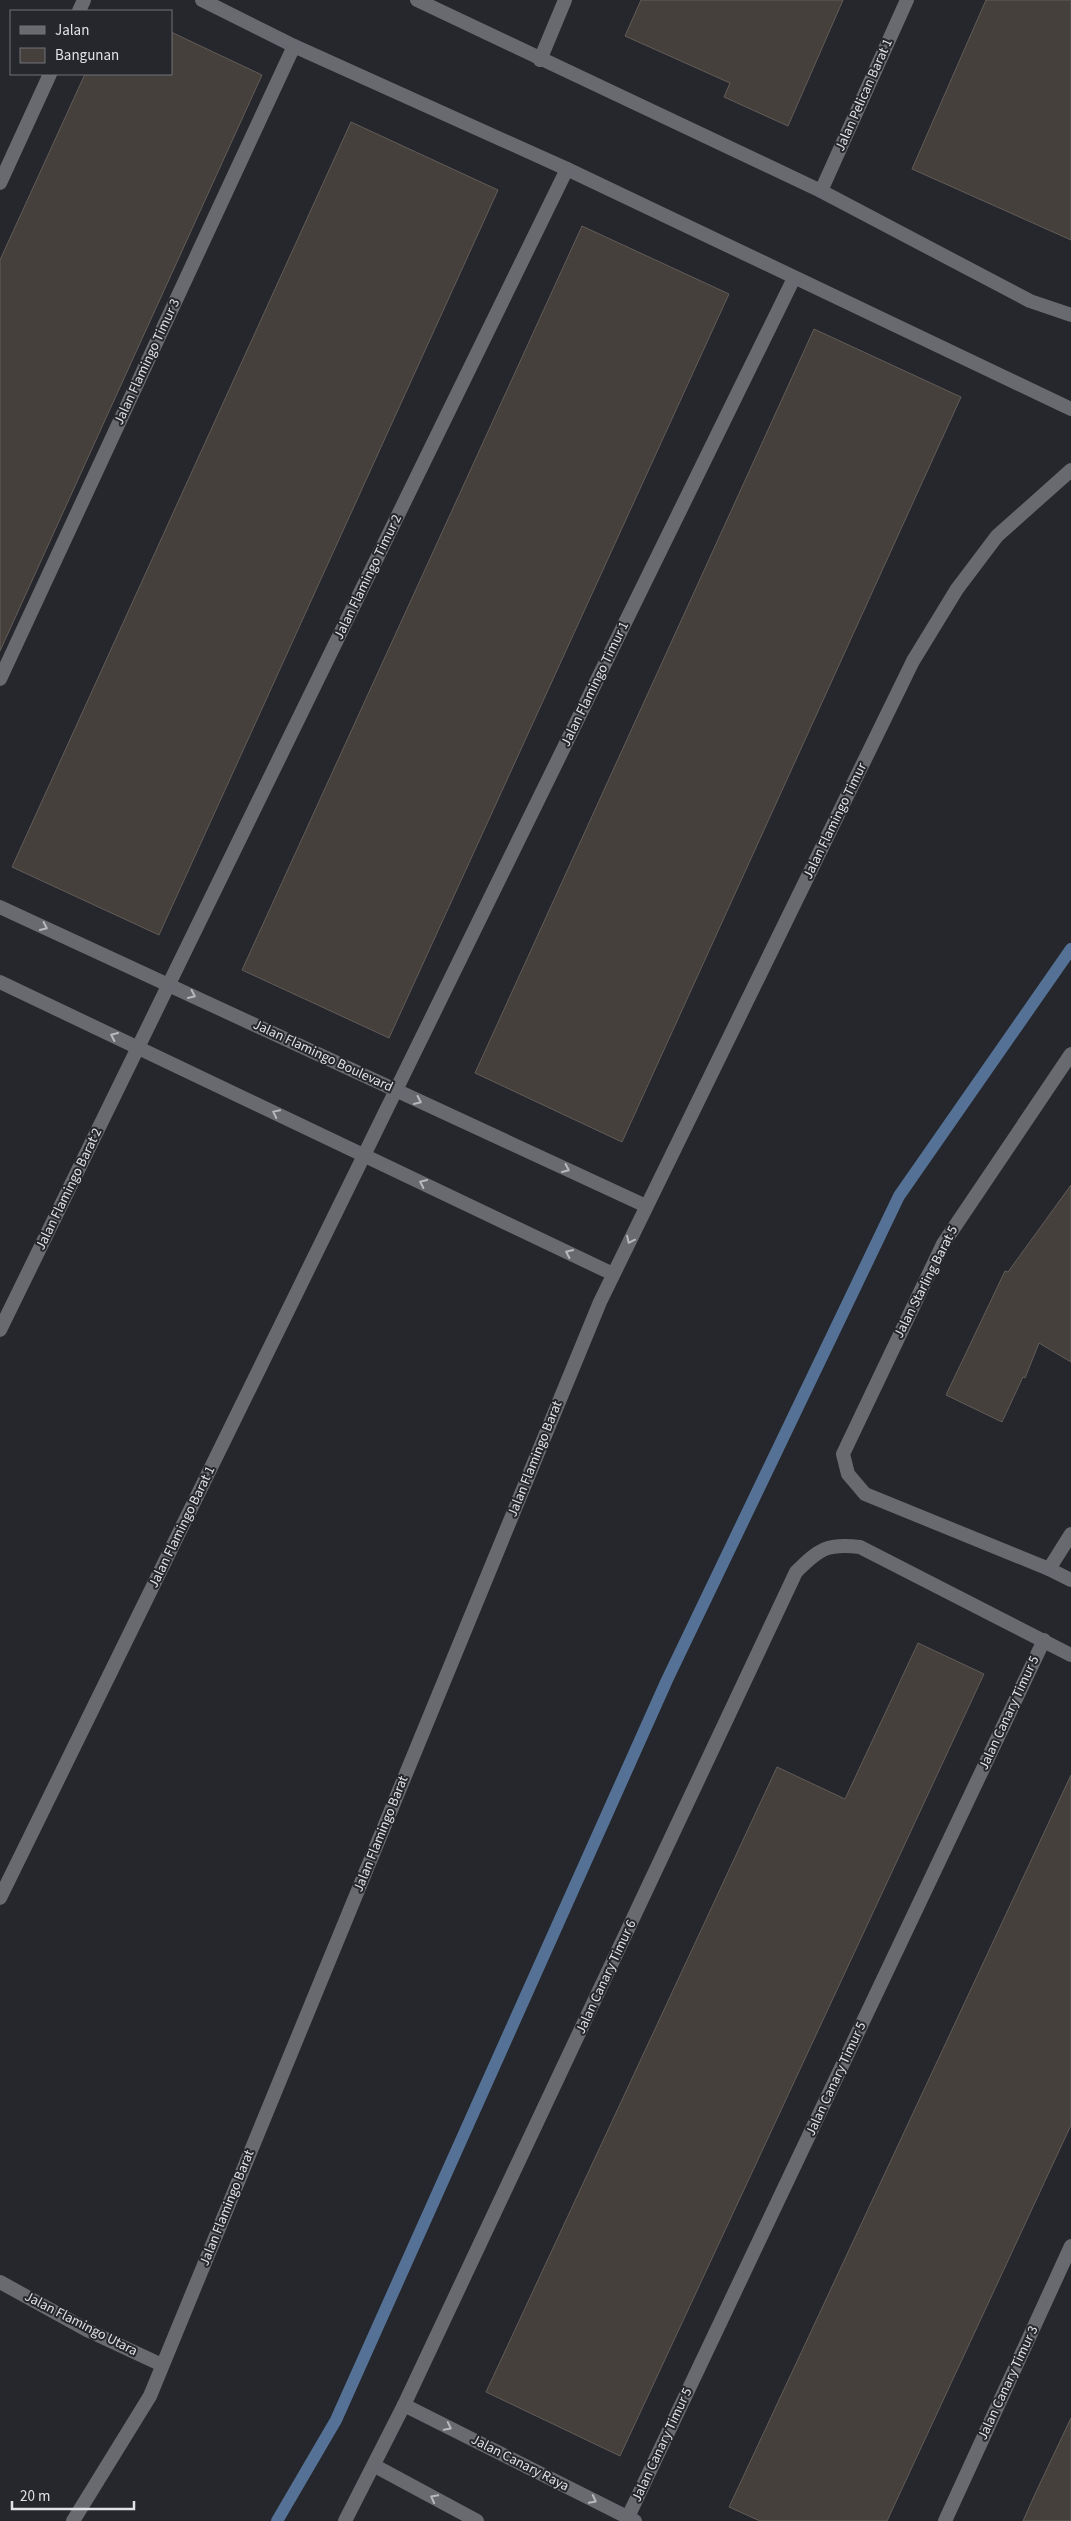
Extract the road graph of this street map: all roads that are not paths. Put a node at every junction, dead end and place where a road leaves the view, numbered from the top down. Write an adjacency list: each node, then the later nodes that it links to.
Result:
1 (202, 0): 5 (street)
2 (417, 0): 6 (street)
3 (565, 0): 6 (street)
4 (907, 0): 10 (street, Jalan Pelican Barat 1)
5 (294, 46): 8 (street); 15 (street, Jalan Flamingo Timur 3)
6 (540, 60): 10 (street)
7 (50, 75): 9 (street)
8 (567, 169): 11 (street); 18 (street, Jalan Flamingo Timur 2)
9 (0, 183)
10 (821, 191): 12 (street)
11 (794, 278): 13 (street); 21 (street, Jalan Flamingo Timur 1)
12 (1071, 315)
13 (1071, 409)
14 (1071, 470): 23 (street, Jalan Flamingo Timur)
15 (0, 679)
16 (0, 907): 18 (street, Jalan Flamingo Boulevard, one-way to 18)
17 (0, 982): 19 (street, one-way to 17)
18 (169, 984): 19 (street, Jalan Flamingo Timur 2); 21 (street, Jalan Flamingo Boulevard, one-way to 21)
19 (138, 1047): 22 (street, one-way to 19); 25 (street, Jalan Flamingo Barat 2)
20 (1071, 1054): 27 (street, Jalan Starling Barat 5)
21 (396, 1090): 22 (street, Jalan Flamingo Timur 1); 23 (street, Jalan Flamingo Boulevard, one-way to 23)
22 (364, 1156): 24 (street, one-way to 22); 31 (street, Jalan Flamingo Barat 1)
23 (646, 1206): 24 (street, Jalan Flamingo Timur, one-way to 24)
24 (613, 1274): 34 (street, Jalan Flamingo Barat)
25 (0, 1330)
26 (1071, 1534): 27 (street)
27 (1049, 1569): 28 (street)
28 (1071, 1580)
29 (1044, 1640): 30 (street); 35 (street, Jalan Canary Timur 6); 37 (street, Jalan Canary Timur 5)
30 (1071, 1655)
31 (0, 1898)
32 (1071, 2246): 41 (street, Jalan Canary Timur 3)
33 (0, 2282): 34 (street, Jalan Flamingo Utara)
34 (162, 2365): 38 (street, Jalan Flamingo Barat)
35 (404, 2405): 36 (street, Jalan Canary Timur 6); 37 (street, Jalan Canary Raya, one-way to 37)
36 (374, 2466): 39 (street, Jalan Canary Timur 6); 40 (street, one-way to 36)
37 (631, 2519)
38 (72, 2521)
39 (345, 2521)
40 (477, 2521)
41 (945, 2521)

